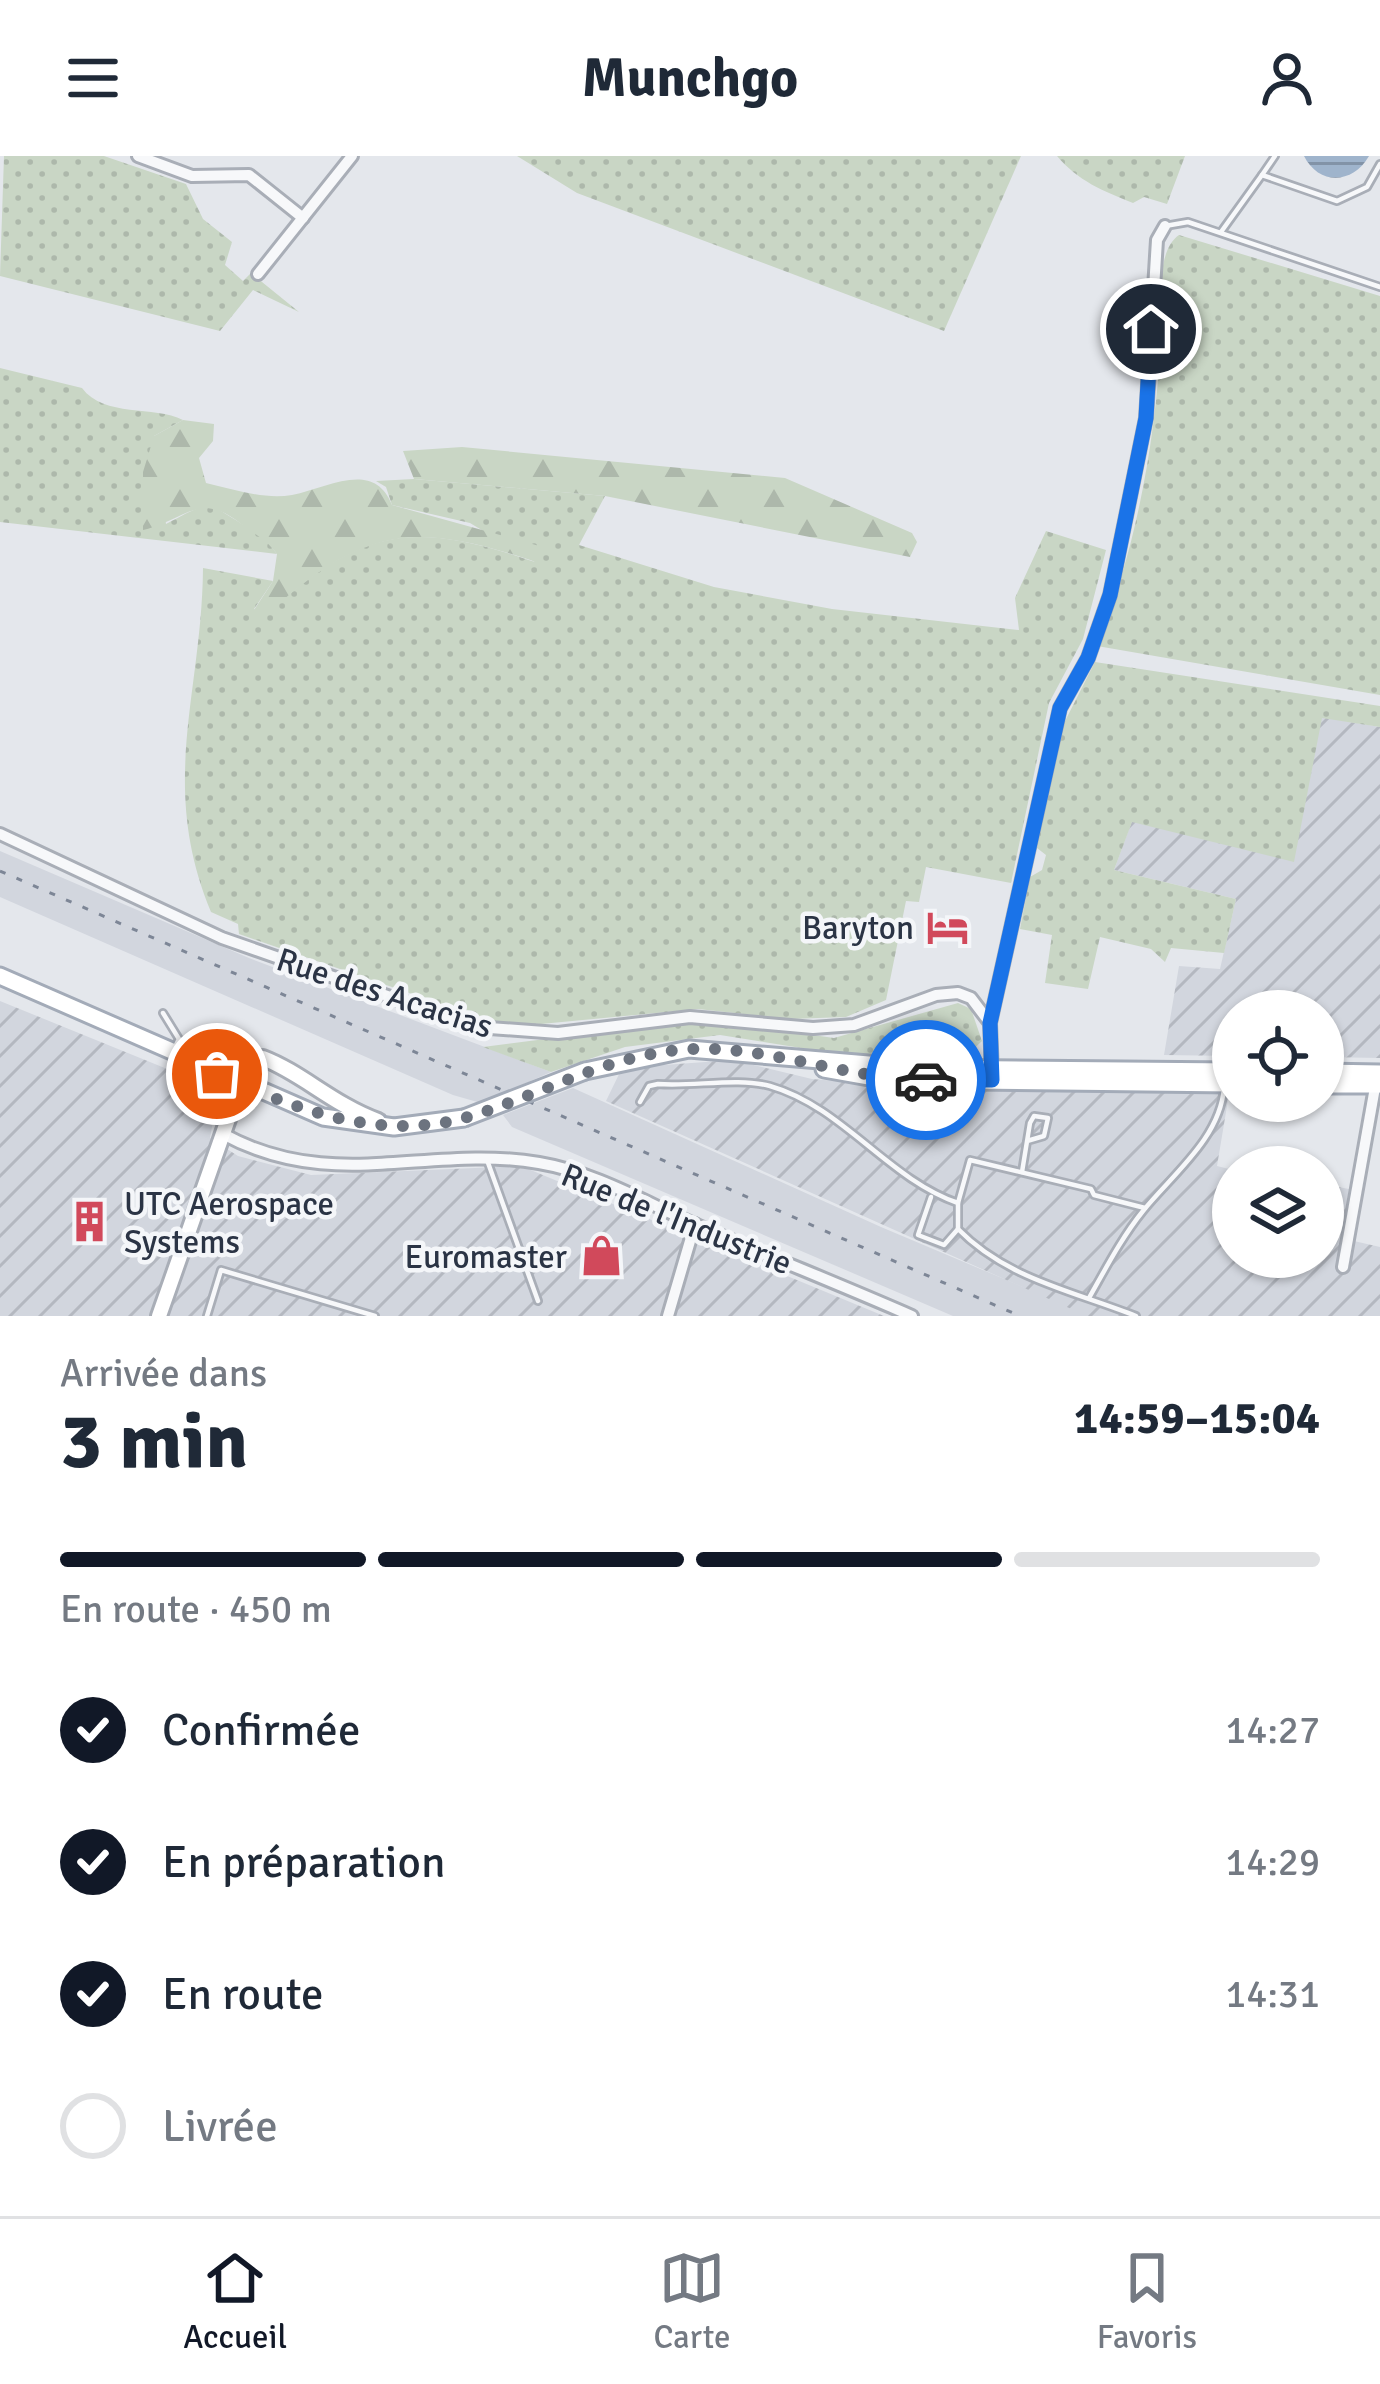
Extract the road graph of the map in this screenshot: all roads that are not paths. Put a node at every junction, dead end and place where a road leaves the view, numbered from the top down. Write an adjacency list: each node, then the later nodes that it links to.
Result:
1 (138, 156): 6 (street)
2 (352, 156): 6 (street)
3 (1275, 156): 5 (lane)
4 (1380, 164): 5 (lane)
5 (1262, 175): 8 (lane)
6 (303, 218): 9 (street)
7 (1165, 226): 8 (lane); 13 (street)
8 (1220, 232): 10 (lane)
9 (258, 274)
10 (1380, 287)
11 (0, 834): 14 (street, Rue des Acacias)
12 (0, 976): 17 (main road)
13 (1001, 986): 14 (street, Rue des Acacias); 16 (street)
14 (971, 998): 16 (street)
15 (164, 1013): 17 (lane)
16 (990, 1023): 18 (street)
17 (172, 1054): 23 (main road)
18 (992, 1074): 20 (main road); 26 (main road, bridge)
19 (1344, 1075): 21 (main road)
20 (1212, 1077)
21 (1378, 1079): 22 (main road); 36 (street)
22 (1344, 1083)
23 (240, 1084): 26 (main road); 26 (main road); 27 (main road)
24 (640, 1102): 31 (lane)
25 (1213, 1122): 33 (lane)
26 (394, 1127)
27 (224, 1134): 29 (street, Rue de l'Industrie); 40 (main road)
28 (1027, 1141): 28 (lane); 30 (lane)
29 (487, 1160): 34 (street, Rue de l'Industrie); 38 (lane)
30 (1022, 1172): 32 (lane); 33 (lane)
31 (932, 1194): 32 (lane); 35 (lane)
32 (958, 1203): 35 (lane)
33 (1145, 1208): 37 (lane)
34 (695, 1224): 44 (street); 45 (street, Rue de l'Industrie)
35 (958, 1229): 37 (lane)
36 (1344, 1263)
37 (1089, 1298): 46 (lane)
38 (538, 1301)
39 (342, 1306): 41 (lane); 42 (lane); 43 (lane)
40 (159, 1316)
41 (207, 1316)
42 (339, 1316)
43 (375, 1316)
44 (668, 1316)
45 (913, 1316)
46 (1136, 1316)

